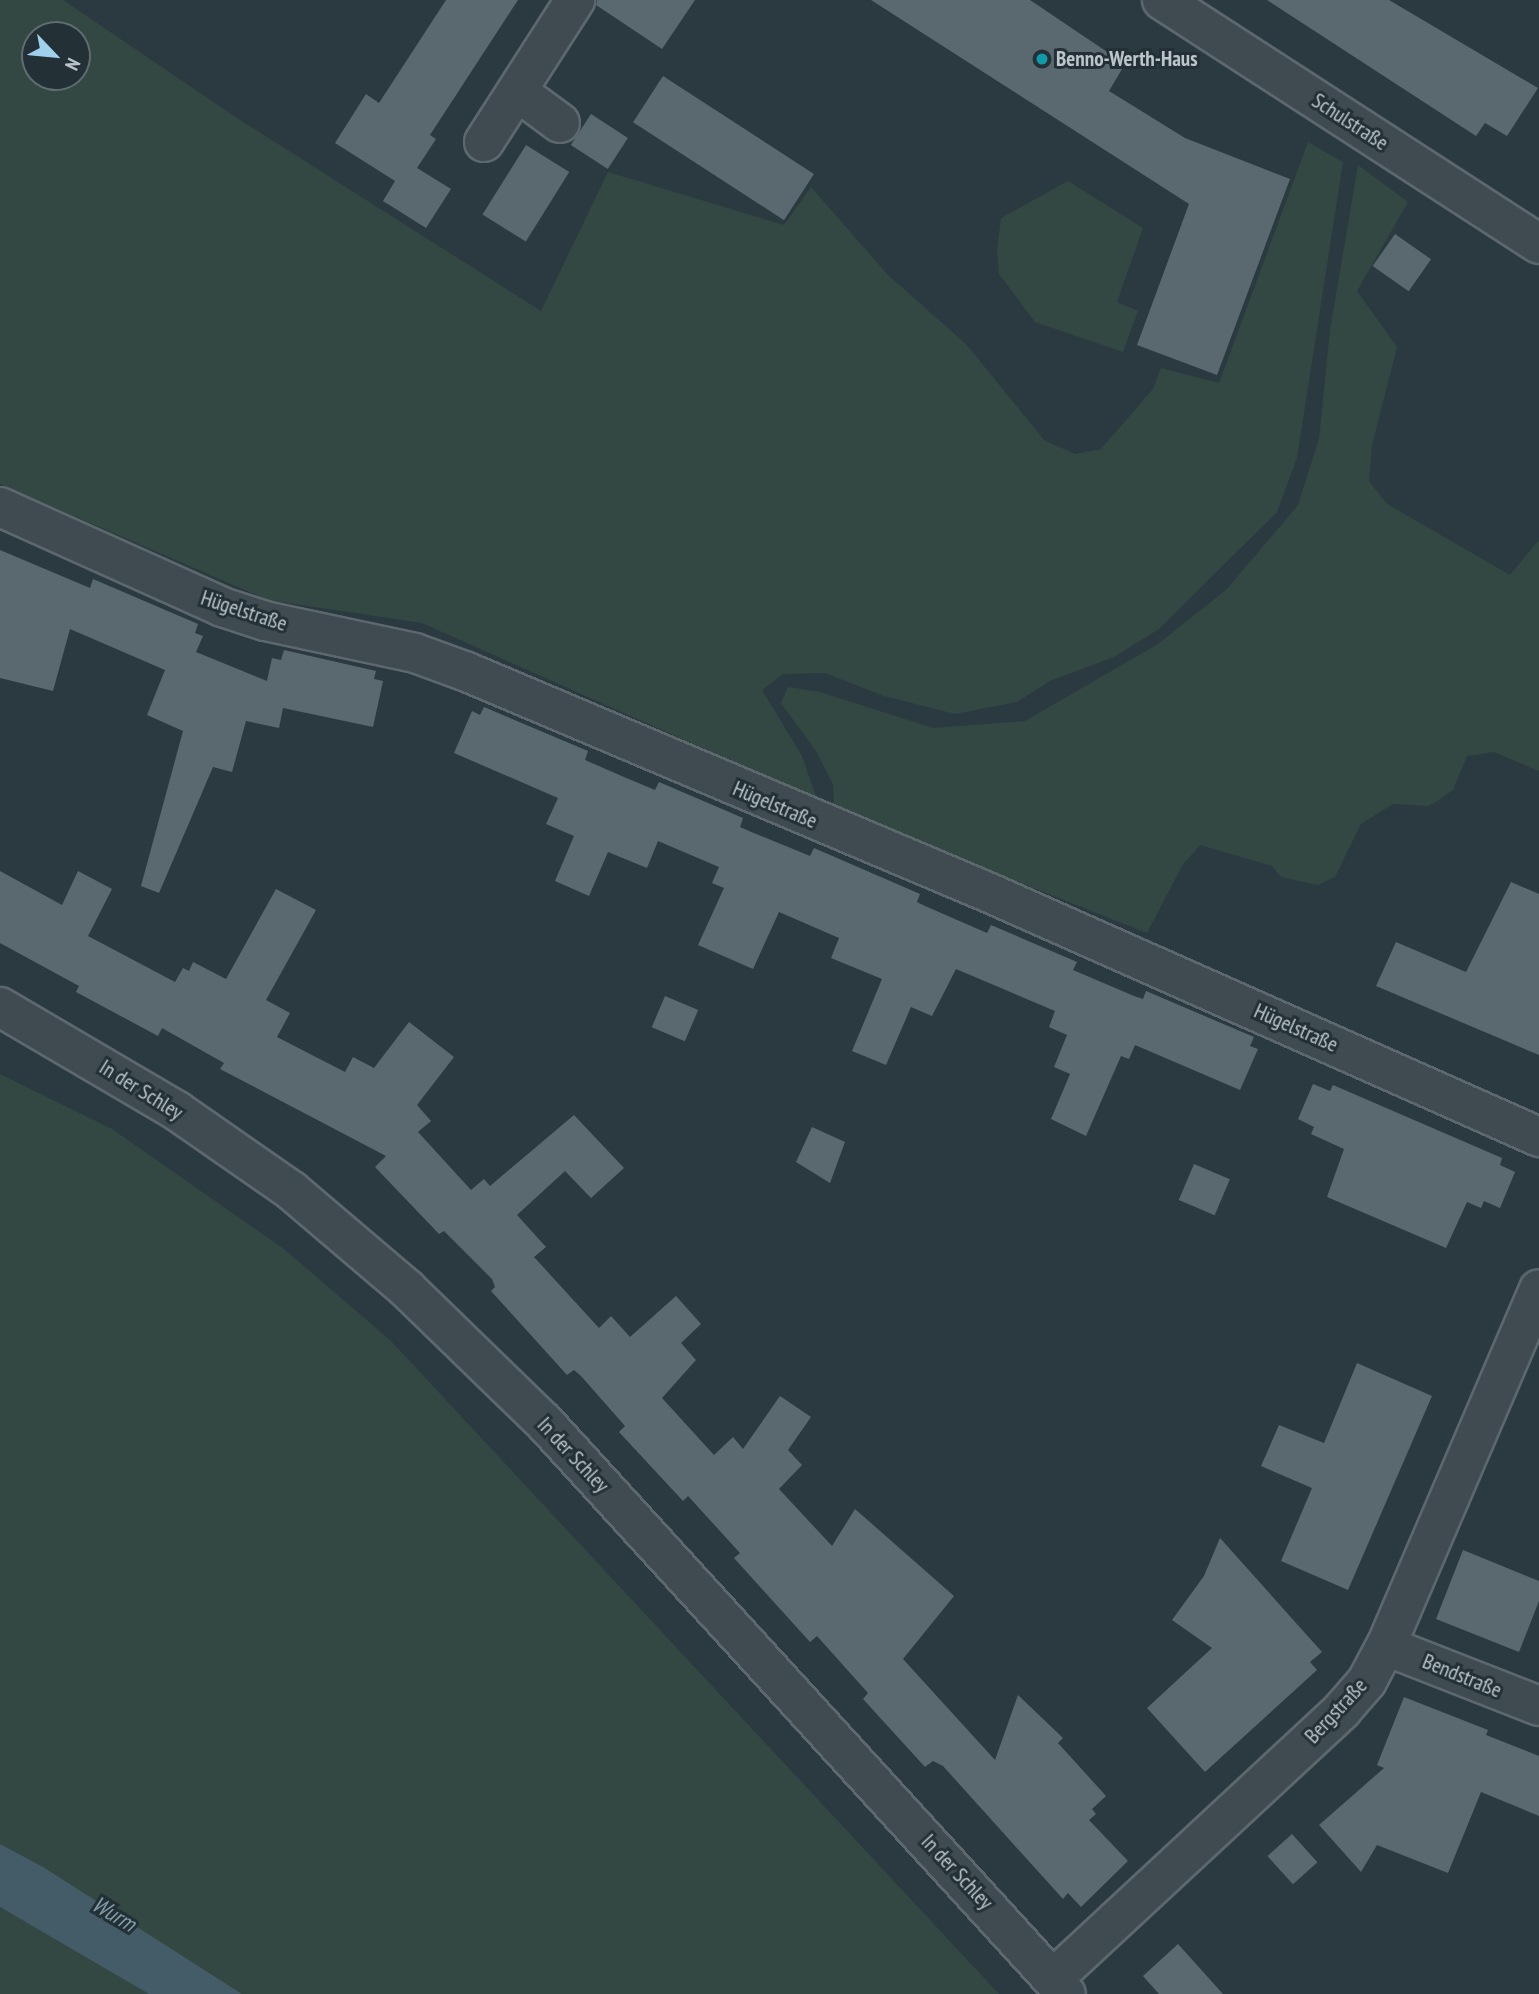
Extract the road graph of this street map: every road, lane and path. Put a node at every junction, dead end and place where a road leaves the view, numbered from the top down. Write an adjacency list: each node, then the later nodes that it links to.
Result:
1 (575, 0): 3 (street)
2 (1162, 0): 6 (street, Schulstraße)
3 (518, 92): 4 (street); 5 (street)
4 (560, 123)
5 (484, 142)
6 (1539, 244)
7 (0, 507): 9 (street, Hügelstraße)
8 (0, 1007): 13 (street, In der Schley)
9 (1539, 1137)
10 (1539, 1289): 11 (street, Bergstraße)
11 (1386, 1646): 12 (street, Bendstraße); 13 (street, Bergstraße)
12 (1539, 1706)
13 (1060, 1986)

